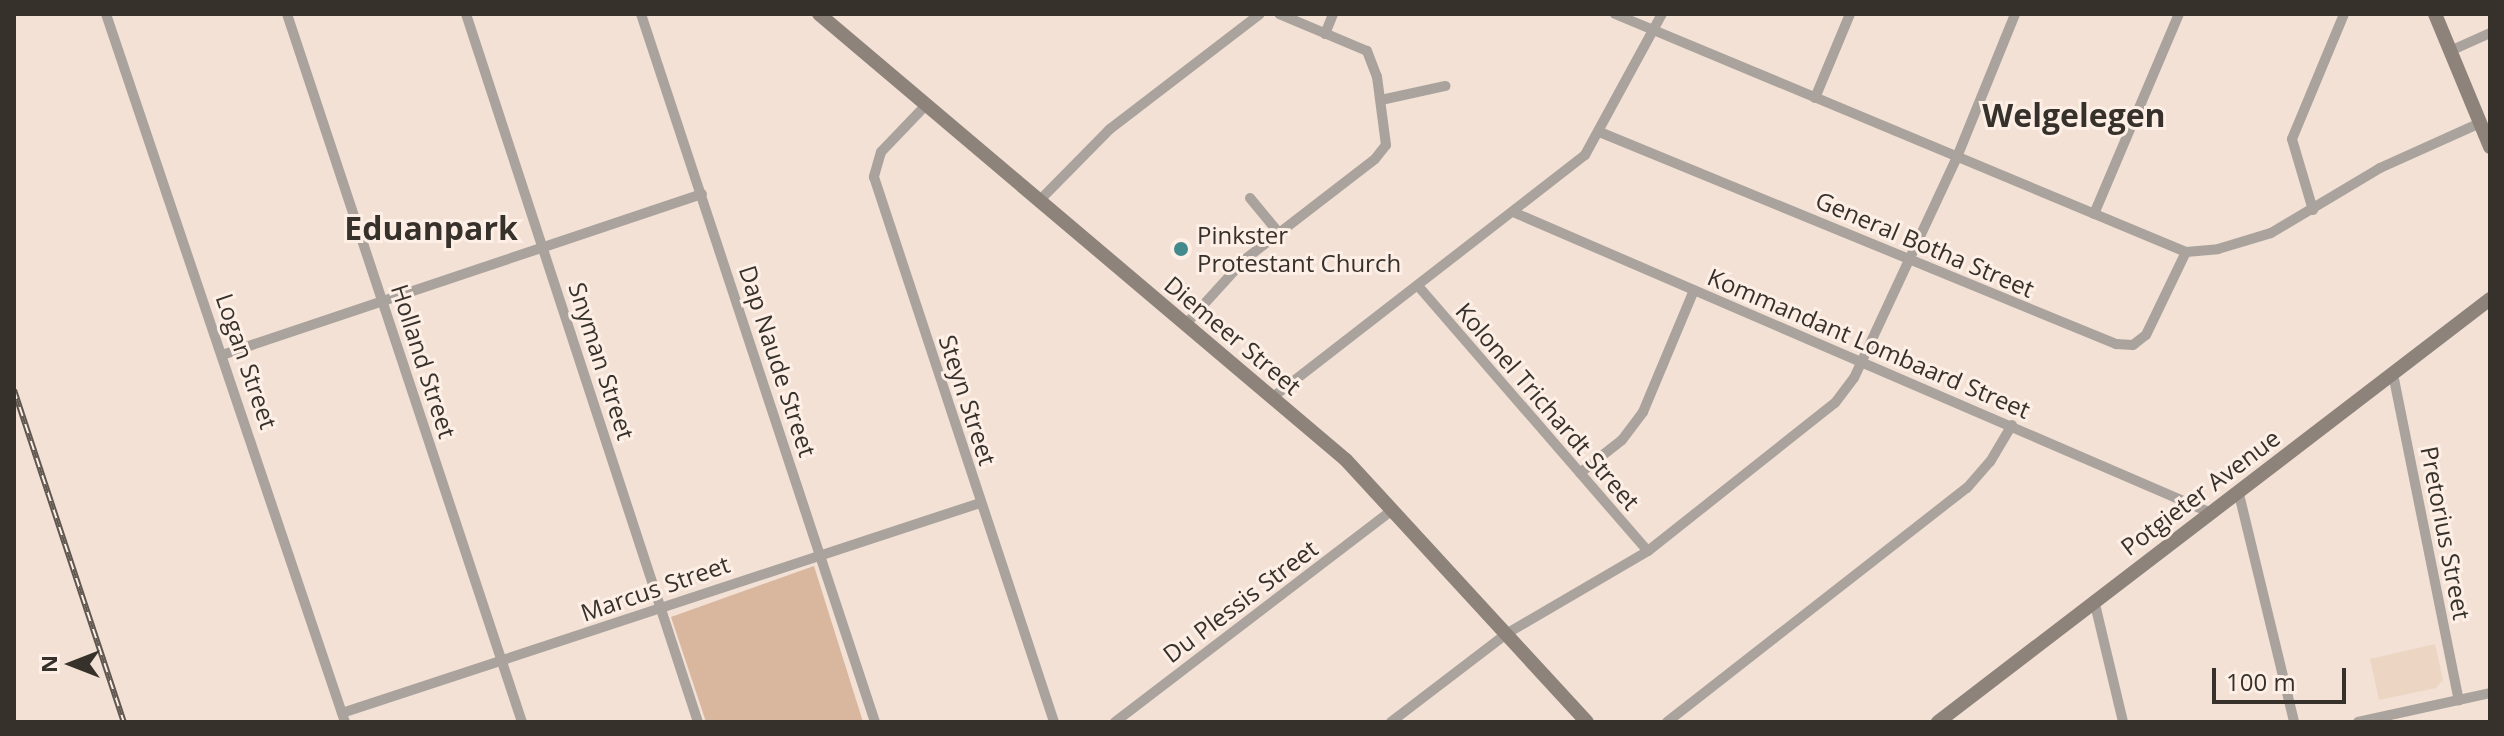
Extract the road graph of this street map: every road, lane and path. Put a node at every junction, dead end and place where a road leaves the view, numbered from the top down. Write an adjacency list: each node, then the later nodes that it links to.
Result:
1 (106, 14): 43 (street, Logan Street)
2 (287, 14): 41 (street, Holland Street)
3 (466, 14): 35 (street, Snyman Street)
4 (641, 14): 28 (street, Dap Naude Street)
5 (819, 14): 23 (street, Diemeer Street)
6 (1260, 14): 30 (street)
7 (1279, 14): 18 (street)
8 (1333, 14): 18 (street)
9 (1615, 14): 16 (street)
10 (1662, 14): 16 (street)
11 (1850, 14): 21 (street)
12 (2015, 14): 27 (street)
13 (2179, 14): 33 (street)
14 (2344, 14): 31 (street)
15 (2435, 14): 19 (street)
16 (1653, 30): 21 (street); 25 (street)
17 (2490, 33): 19 (street)
18 (1325, 34): 22 (street)
19 (2450, 51): 24 (street)
20 (1445, 86): 22 (street)
21 (1815, 98): 27 (street)
22 (1381, 100): 34 (street)
23 (926, 105): 30 (street, Diemeer Street); 50 (street, Steyn Street)
24 (2480, 123): 26 (street); 31 (street)
25 (1602, 133): 32 (street); 37 (street, General Botha Street)
26 (2490, 147)
27 (1957, 157): 33 (street); 37 (street)
28 (702, 194): 35 (street); 54 (street, Dap Naude Street)
29 (1250, 198): 34 (street)
30 (1039, 201): 42 (street, Diemeer Street)
31 (2313, 210): 36 (street)
32 (1513, 212): 38 (street); 39 (street, Kommandant Lombaard Street)
33 (2094, 214): 36 (street)
34 (1279, 233): 42 (street)
35 (544, 248): 41 (street); 56 (street, Snyman Street)
36 (2186, 252): 37 (street, General Botha Street)
37 (1909, 258): 44 (street)
38 (1419, 287): 46 (street); 48 (street, Kolonel Trichardt Street)
39 (1694, 290): 44 (street, Kommandant Lombaard Street); 48 (street)
40 (2490, 299): 45 (street, Potgieter Avenue)
41 (383, 302): 43 (street); 58 (street, Holland Street)
42 (1186, 324): 46 (street, Diemeer Street)
43 (225, 354): 61 (street, Logan Street)
44 (1862, 360): 47 (street, Kommandant Lombaard Street); 53 (street)
45 (2393, 374): 49 (street, Potgieter Avenue); 60 (street, Pretorius Street)
46 (1273, 397): 51 (street, Diemeer Street)
47 (2012, 425): 52 (street, Kommandant Lombaard Street); 69 (street)
48 (1580, 473): 53 (street, Kolonel Trichardt Street)
49 (2238, 490): 52 (street, Potgieter Avenue); 72 (street)
50 (980, 503): 54 (street, Marcus Street); 65 (street, Steyn Street)
51 (1391, 511): 57 (street, Diemeer Street); 66 (street, Du Plessis Street)
52 (2209, 512): 55 (street, Potgieter Avenue)
53 (1648, 551): 57 (street)
54 (821, 554): 56 (street, Marcus Street); 64 (street, Dap Naude Street)
55 (2094, 600): 70 (street, Potgieter Avenue); 71 (street)
56 (662, 606): 58 (street, Marcus Street); 63 (street, Snyman Street)
57 (1506, 634): 67 (street); 68 (street, Diemeer Street)
58 (502, 661): 61 (street, Marcus Street); 62 (street, Holland Street)
59 (2490, 693): 60 (street)
60 (2459, 700): 73 (street)
61 (344, 717)
62 (522, 722)
63 (698, 722)
64 (875, 722)
65 (1054, 722)
66 (1115, 722)
67 (1391, 722)
68 (1587, 722)
69 (1667, 722)
70 (1938, 722)
71 (2123, 722)
72 (2294, 722)
73 (2358, 722)

